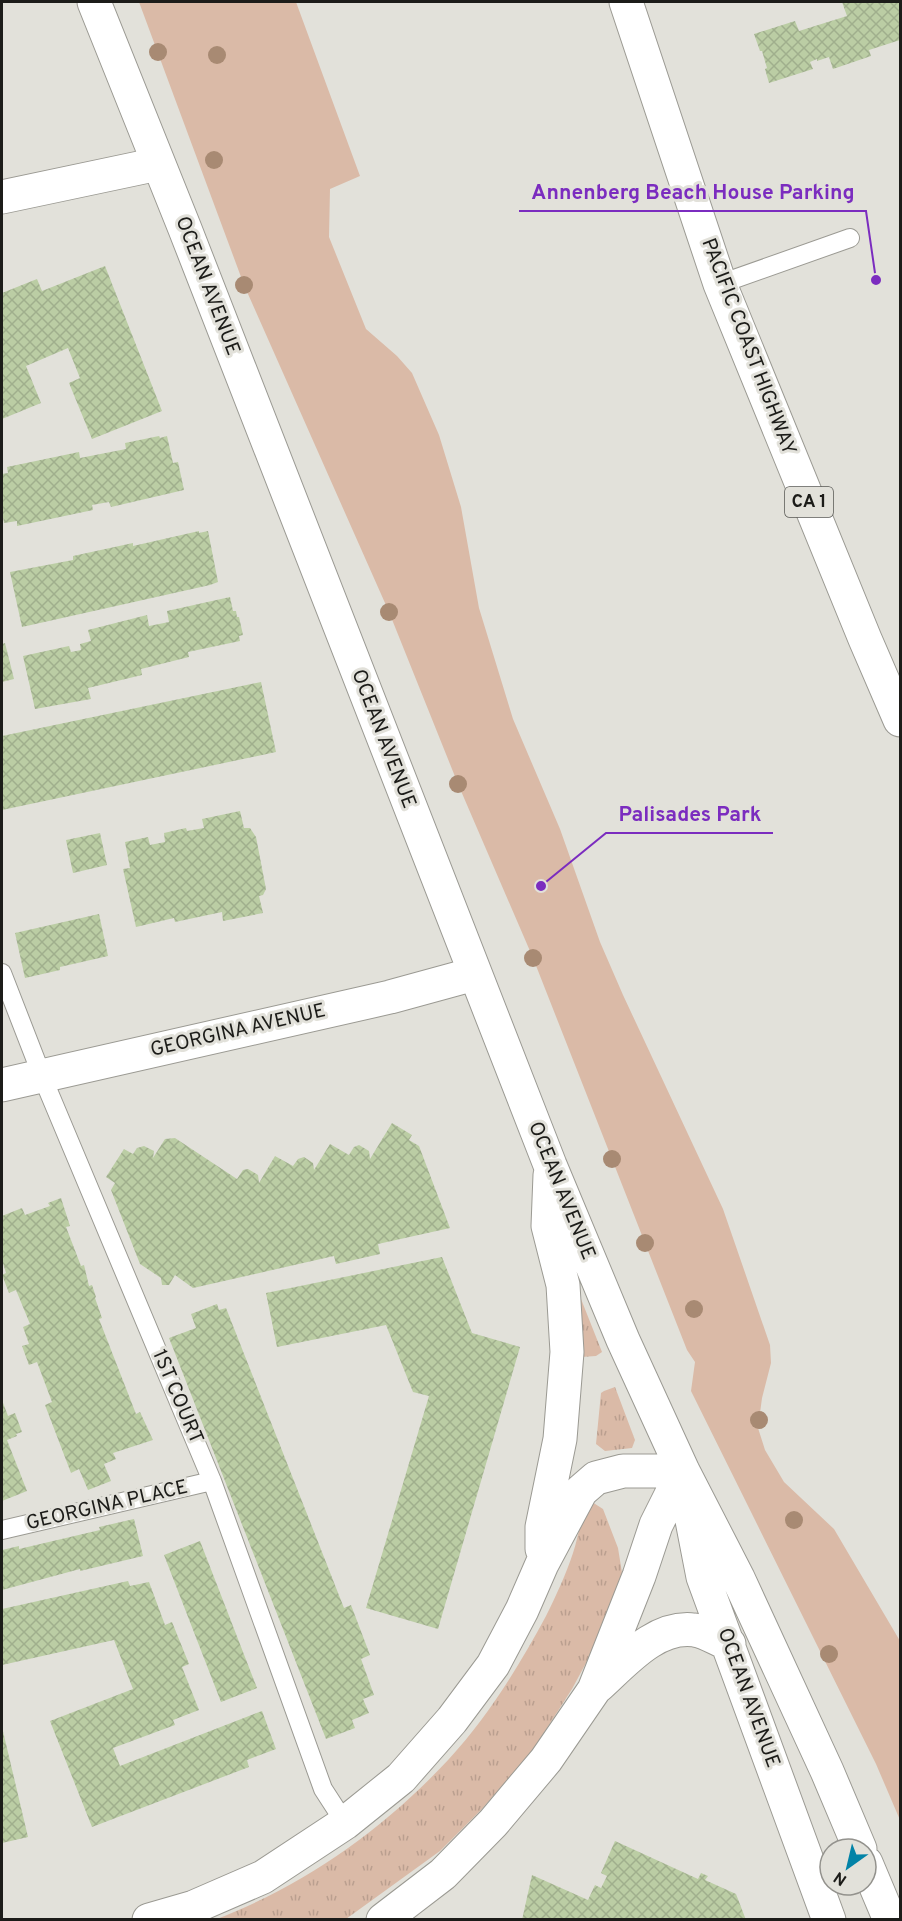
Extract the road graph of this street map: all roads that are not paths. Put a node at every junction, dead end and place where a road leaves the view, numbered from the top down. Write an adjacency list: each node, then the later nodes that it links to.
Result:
1 (94, 2): 3 (main road, OCEAN AVENUE)
2 (626, 2): 6 (main road, PACIFIC COAST HIGHWAY / CA 1)
3 (158, 164): 4 (main road); 9 (main road, OCEAN AVENUE)
4 (2, 197)
5 (850, 238): 6 (lane)
6 (720, 284): 7 (main road, PACIFIC COAST HIGHWAY / CA 1)
7 (900, 720)
8 (2, 973): 10 (lane, 1ST COURT)
9 (474, 974): 10 (main road, GEORGINA AVENUE); 12 (main road, OCEAN AVENUE)
10 (42, 1076): 11 (main road, GEORGINA AVENUE); 14 (lane, 1ST COURT)
11 (2, 1085)
12 (550, 1165): 13 (main road, OCEAN AVENUE); 16 (main road)
13 (683, 1471): 16 (main road); 17 (main road, OCEAN AVENUE); 18 (main road); 20 (main road, OCEAN AVENUE)
14 (212, 1481): 15 (lane, GEORGINA PLACE); 19 (lane, 1ST COURT)
15 (2, 1530)
16 (542, 1564): 19 (main road)
17 (729, 1644): 18 (main road); 24 (main road, OCEAN AVENUE)
18 (594, 1690): 23 (main road)
19 (345, 1823): 22 (main road)
20 (855, 1837)
21 (878, 1892): 25 (main road)
22 (149, 1920)
23 (383, 1920)
24 (829, 1920)
25 (890, 1920)

